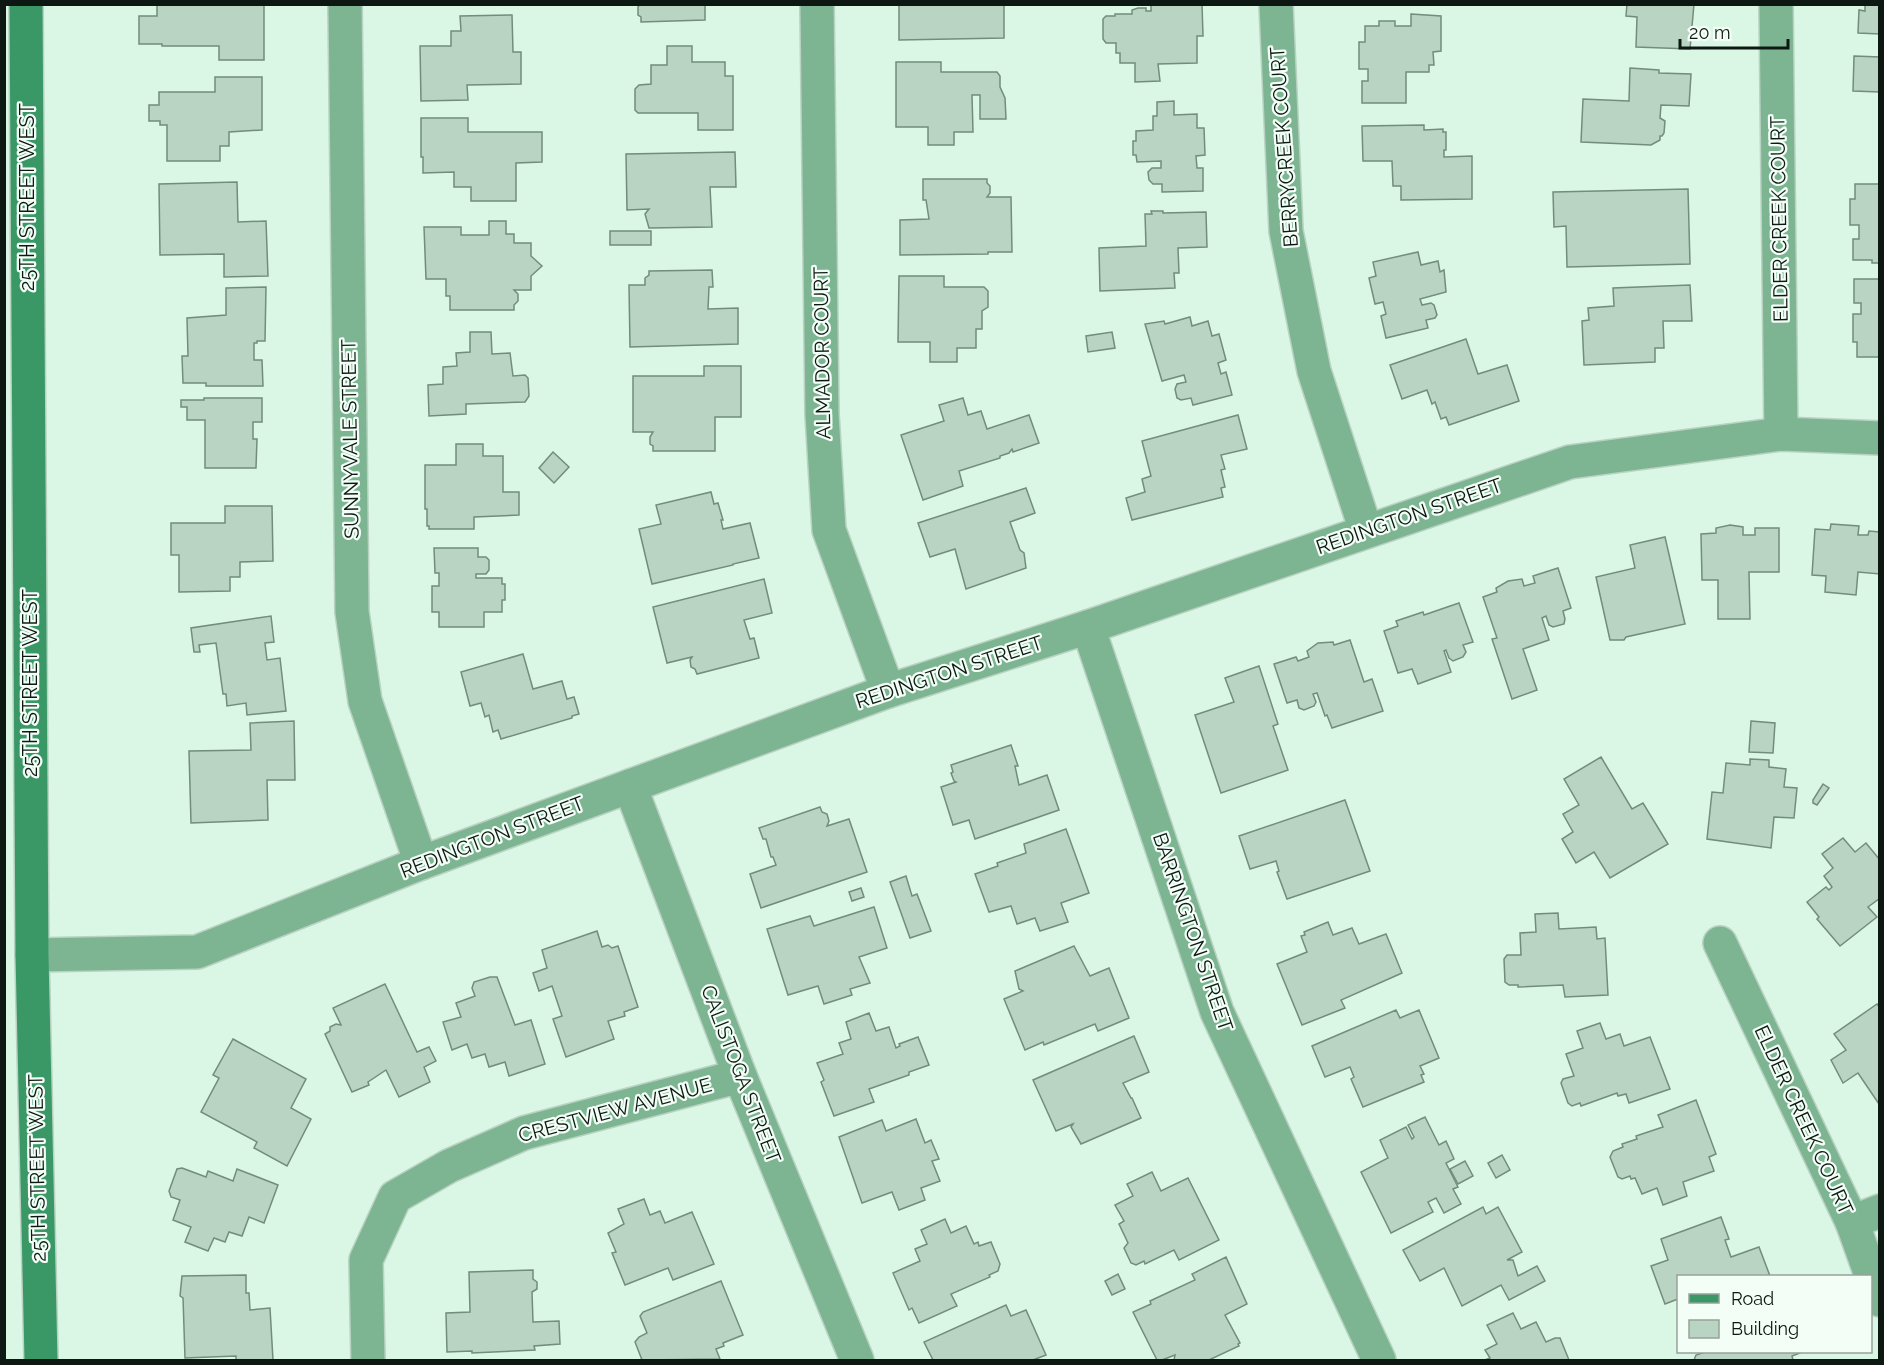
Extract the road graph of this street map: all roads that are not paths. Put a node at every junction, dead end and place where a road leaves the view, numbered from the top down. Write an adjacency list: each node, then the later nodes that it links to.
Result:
1 (26, 4): 14 (main road, 25TH STREET WEST)
2 (345, 4): 12 (street, SUNNYVALE STREET)
3 (817, 4): 10 (street, ALMADOR COURT)
4 (1276, 4): 8 (street, BERRYCREEK COURT)
5 (1776, 4): 6 (street, ELDER CREEK COURT)
6 (1781, 434): 7 (street, REDINGTON STREET); 8 (street, REDINGTON STREET)
7 (1880, 438)
8 (1366, 531): 9 (street, REDINGTON STREET)
9 (1089, 627): 10 (street, REDINGTON STREET); 21 (street, BARRINGTON STREET)
10 (888, 691): 11 (street, REDINGTON STREET)
11 (630, 786): 12 (street, REDINGTON STREET); 15 (street, CALISTOGA STREET)
12 (421, 863): 14 (street, REDINGTON STREET)
13 (1720, 943): 16 (street, ELDER CREEK COURT)
14 (32, 955): 18 (main road, 25TH STREET WEST)
15 (740, 1076): 19 (street, CRESTVIEW AVENUE); 20 (street, CALISTOGA STREET)
16 (1866, 1216): 17 (street, ELDER CREEK COURT)
17 (1880, 1300)
18 (41, 1360)
19 (368, 1360)
20 (857, 1360)
21 (1379, 1360)

